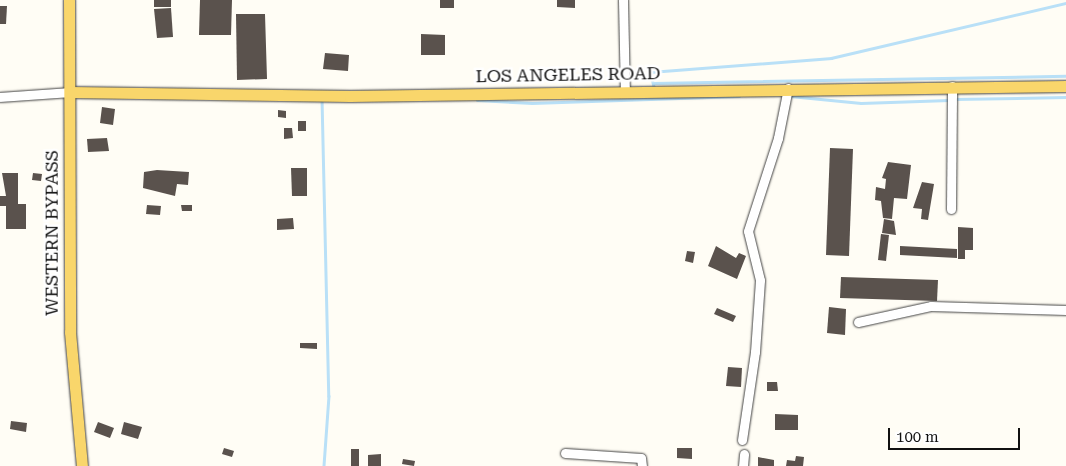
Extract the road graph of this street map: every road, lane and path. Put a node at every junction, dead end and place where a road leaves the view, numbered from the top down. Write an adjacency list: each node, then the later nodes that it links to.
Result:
1 (69, 0): 6 (main road, WESTERN BYPASS)
2 (623, 0): 7 (street)
3 (952, 86): 4 (main road, LOS ANGELES ROAD); 5 (main road, LOS ANGELES ROAD); 9 (street)
4 (1066, 86)
5 (788, 88): 7 (main road, LOS ANGELES ROAD); 12 (street)
6 (70, 92): 7 (main road, LOS ANGELES ROAD); 8 (street); 15 (main road, WESTERN BYPASS)
7 (626, 93)
8 (0, 97)
9 (951, 209)
10 (1066, 310): 11 (street)
11 (858, 322)
12 (742, 440)
13 (565, 453): 16 (street)
14 (744, 454): 17 (street)
15 (82, 466)
16 (642, 466)
17 (743, 466)

